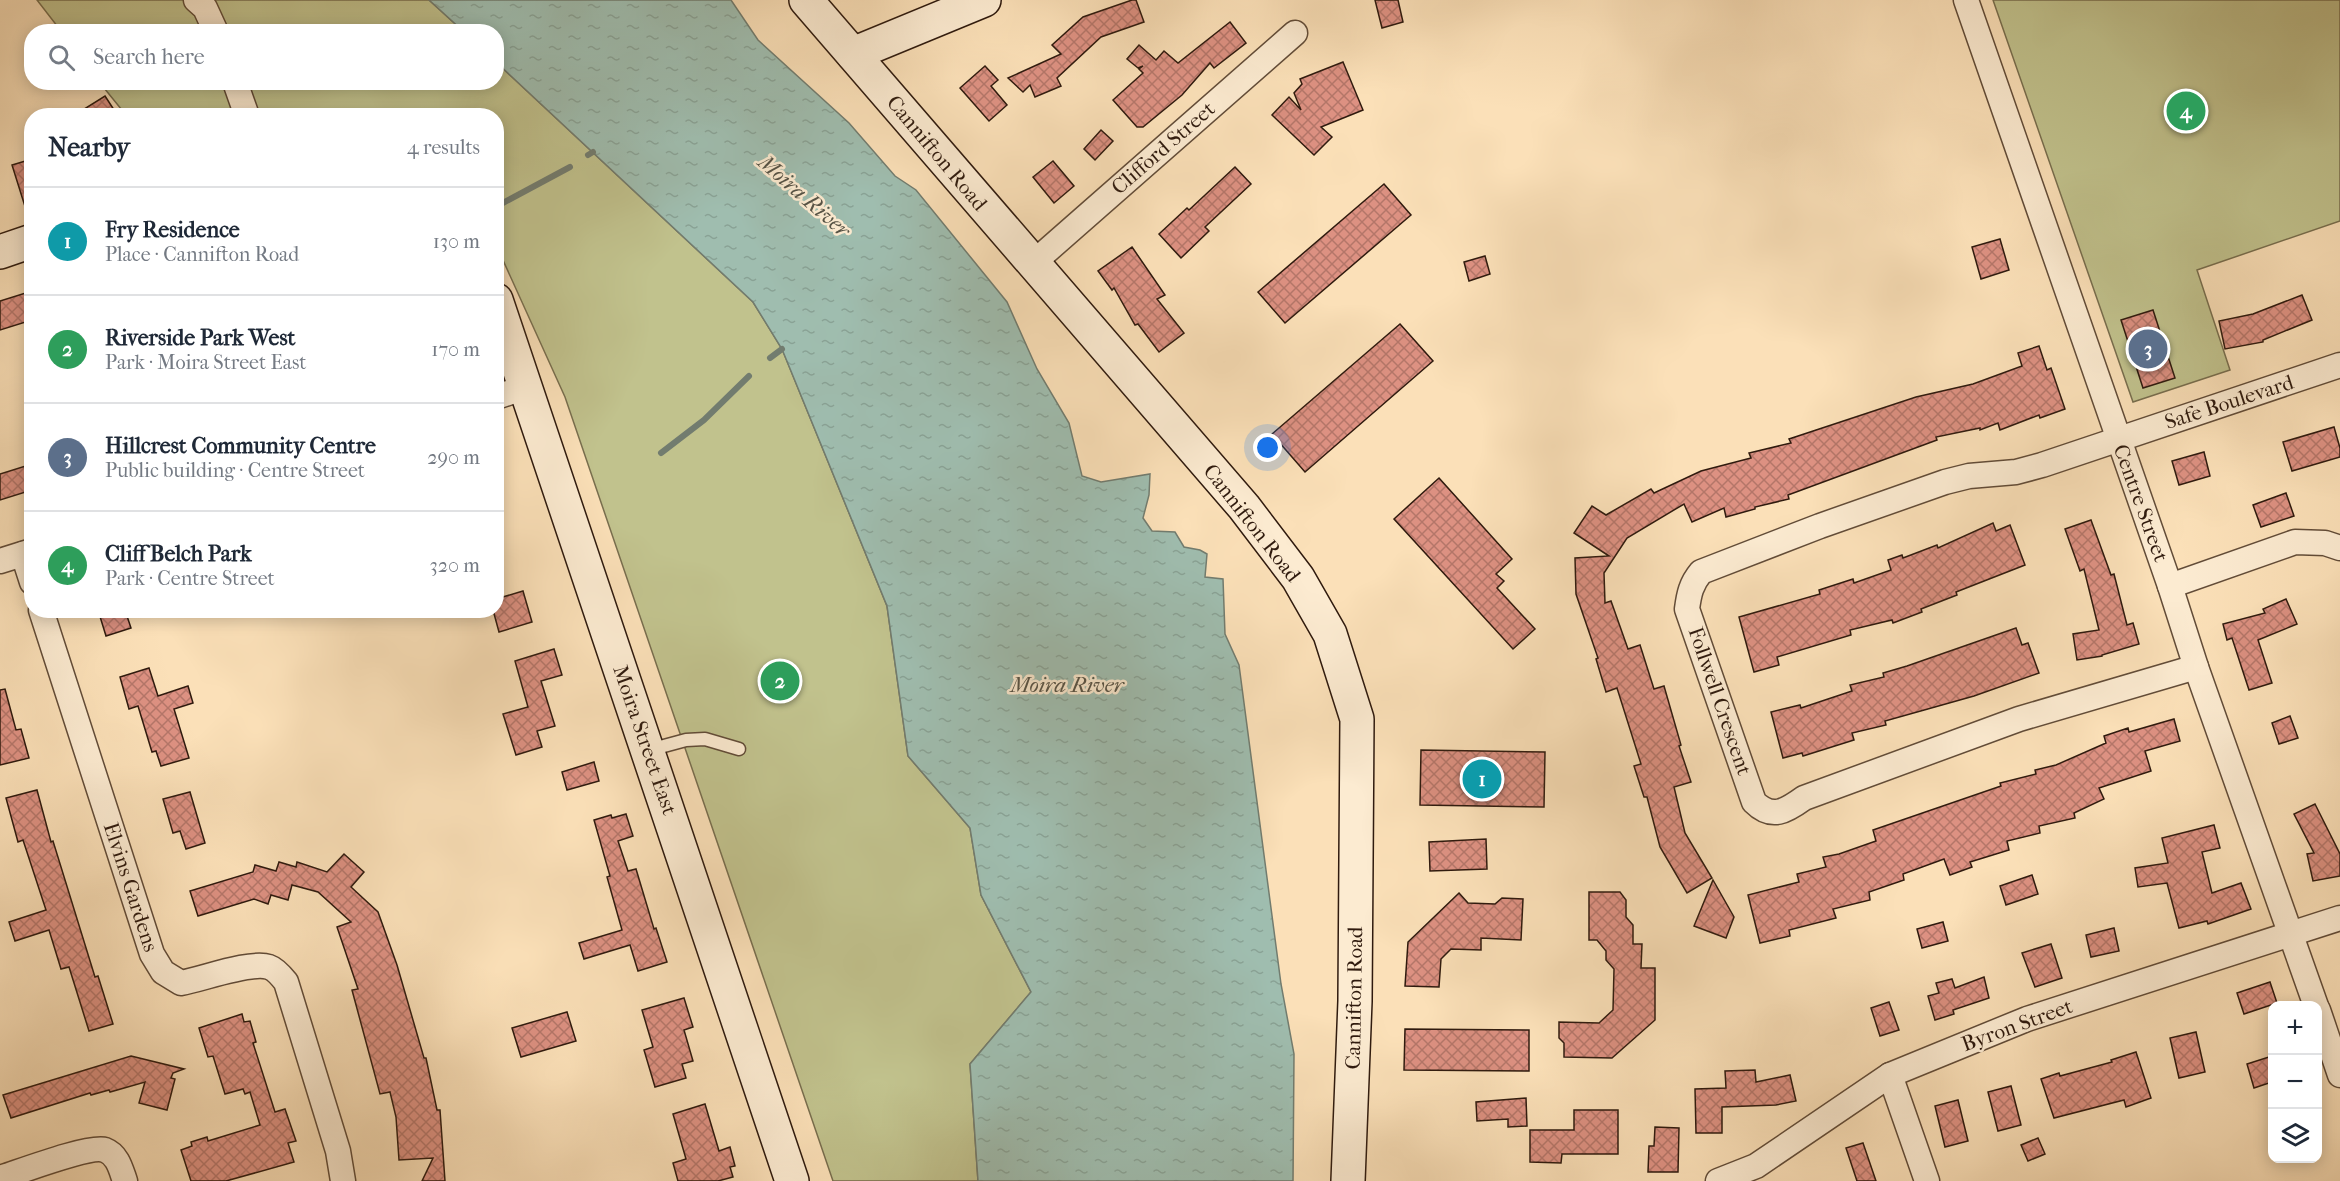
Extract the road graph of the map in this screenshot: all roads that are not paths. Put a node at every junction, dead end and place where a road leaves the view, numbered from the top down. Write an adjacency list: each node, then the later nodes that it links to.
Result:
1 (196, 0): 5 (street)
2 (806, 0): 7 (main road, Cannifton Road)
3 (984, 0): 7 (main road)
4 (1966, 0): 16 (street, Centre Street)
5 (212, 24)
6 (1295, 33): 12 (street, Clifford Street)
7 (853, 54): 12 (main road, Cannifton Road)
8 (238, 90): 9 (street)
9 (244, 108)
10 (24, 244): 11 (main road)
11 (0, 252)
12 (1032, 264): 33 (main road, Cannifton Road)
13 (504, 349): 15 (main road, Moira Street East)
14 (2340, 365): 16 (street, Safe Boulevard)
15 (511, 392): 22 (main road, Moira Street East)
16 (2118, 439): 18 (street, Centre Street); 20 (street, Follwell Crescent)
17 (2340, 548): 18 (street)
18 (2170, 586): 20 (street, Centre Street)
19 (44, 618): 31 (street, Elvins Gardens)
20 (2196, 668): 24 (street, Centre Street)
21 (739, 749): 22 (lane)
22 (648, 751): 32 (main road, Moira Street East)
23 (2340, 918): 24 (street, Byron Street)
24 (2291, 934): 25 (street, Centre Street); 27 (street, Byron Street)
25 (2315, 1001)
26 (2322, 1022): 28 (street)
27 (1890, 1075): 34 (street, Byron Street); 35 (street)
28 (2340, 1075)
29 (0, 1178): 30 (street)
30 (125, 1181)
31 (343, 1181)
32 (792, 1181)
33 (1348, 1181)
34 (1718, 1181)
35 (1927, 1181)

